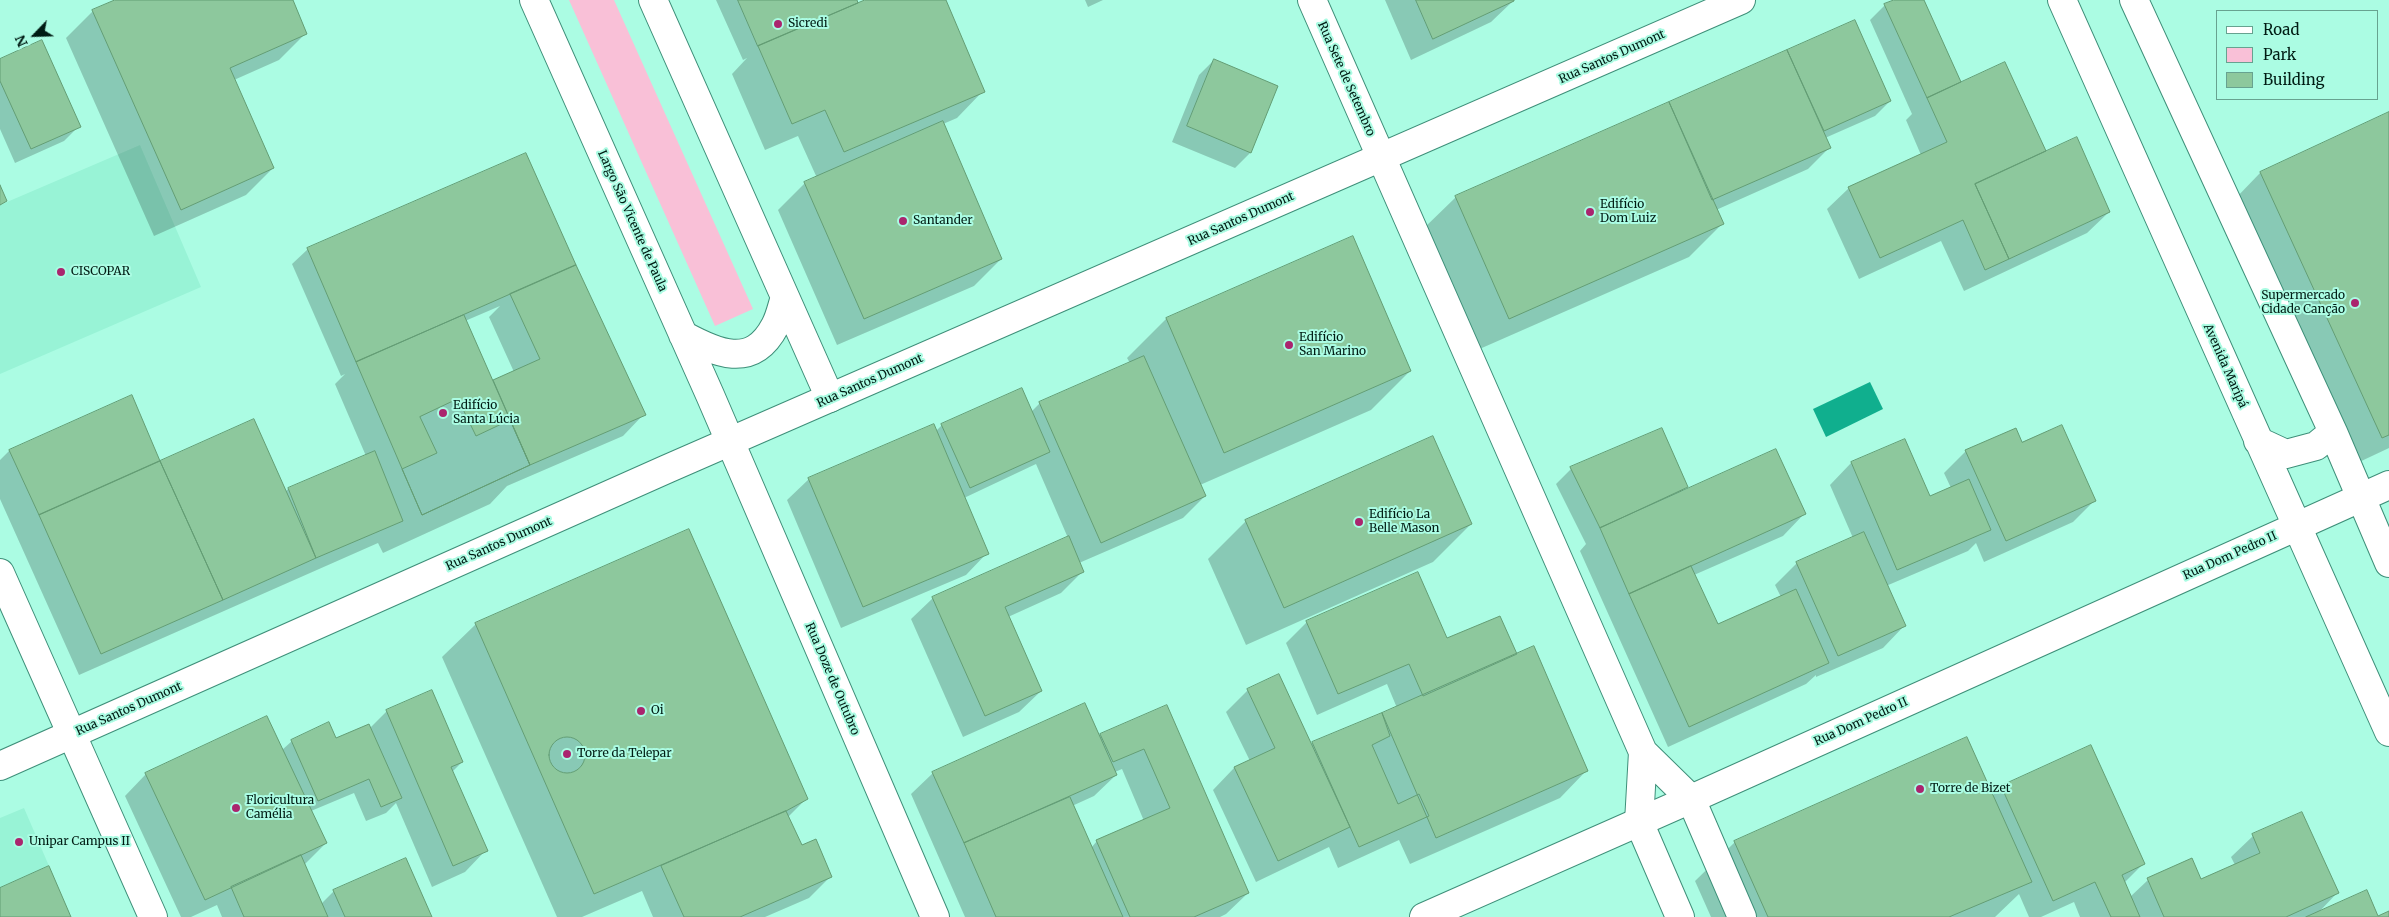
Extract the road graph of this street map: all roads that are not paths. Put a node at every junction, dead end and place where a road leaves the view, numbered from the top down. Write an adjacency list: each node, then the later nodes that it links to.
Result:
1 (534, 0): 9 (street, Largo São Vicente de Paula)
2 (653, 0): 8 (street)
3 (1312, 0): 7 (street, Rua Sete de Setembro)
4 (1741, 0): 7 (street, Rua Santos Dumont)
5 (2062, 0): 12 (street, Avenida Maripá)
6 (2134, 0): 11 (street)
7 (1381, 158): 10 (street, Rua Santos Dumont); 21 (street, Rua Sete de Setembro)
8 (785, 297): 9 (street); 10 (street)
9 (683, 335): 13 (street, Largo São Vicente de Paula)
10 (830, 398): 13 (street, Rua Santos Dumont)
11 (2333, 432): 12 (street); 15 (street)
12 (2258, 441): 16 (street, Avenida Maripá)
13 (730, 442): 20 (street, Rua Santos Dumont); 26 (street, Rua Doze de Outubro)
14 (2389, 484): 15 (street)
15 (2360, 498): 16 (street, Rua Dom Pedro II); 17 (street)
16 (2296, 526): 19 (street, Avenida Maripá); 23 (street, Rua Dom Pedro II)
17 (2389, 563)
18 (0, 573): 20 (street)
19 (2389, 732)
20 (72, 734): 22 (street, Rua Santos Dumont); 25 (street)
21 (1643, 752): 23 (street); 24 (street)
22 (0, 766)
23 (1691, 799): 24 (street, Rua Dom Pedro II); 29 (street)
24 (1640, 822): 27 (street, Rua Dom Pedro II); 28 (street)
25 (152, 917)
26 (935, 917)
27 (1424, 917)
28 (1680, 917)
29 (1742, 917)

